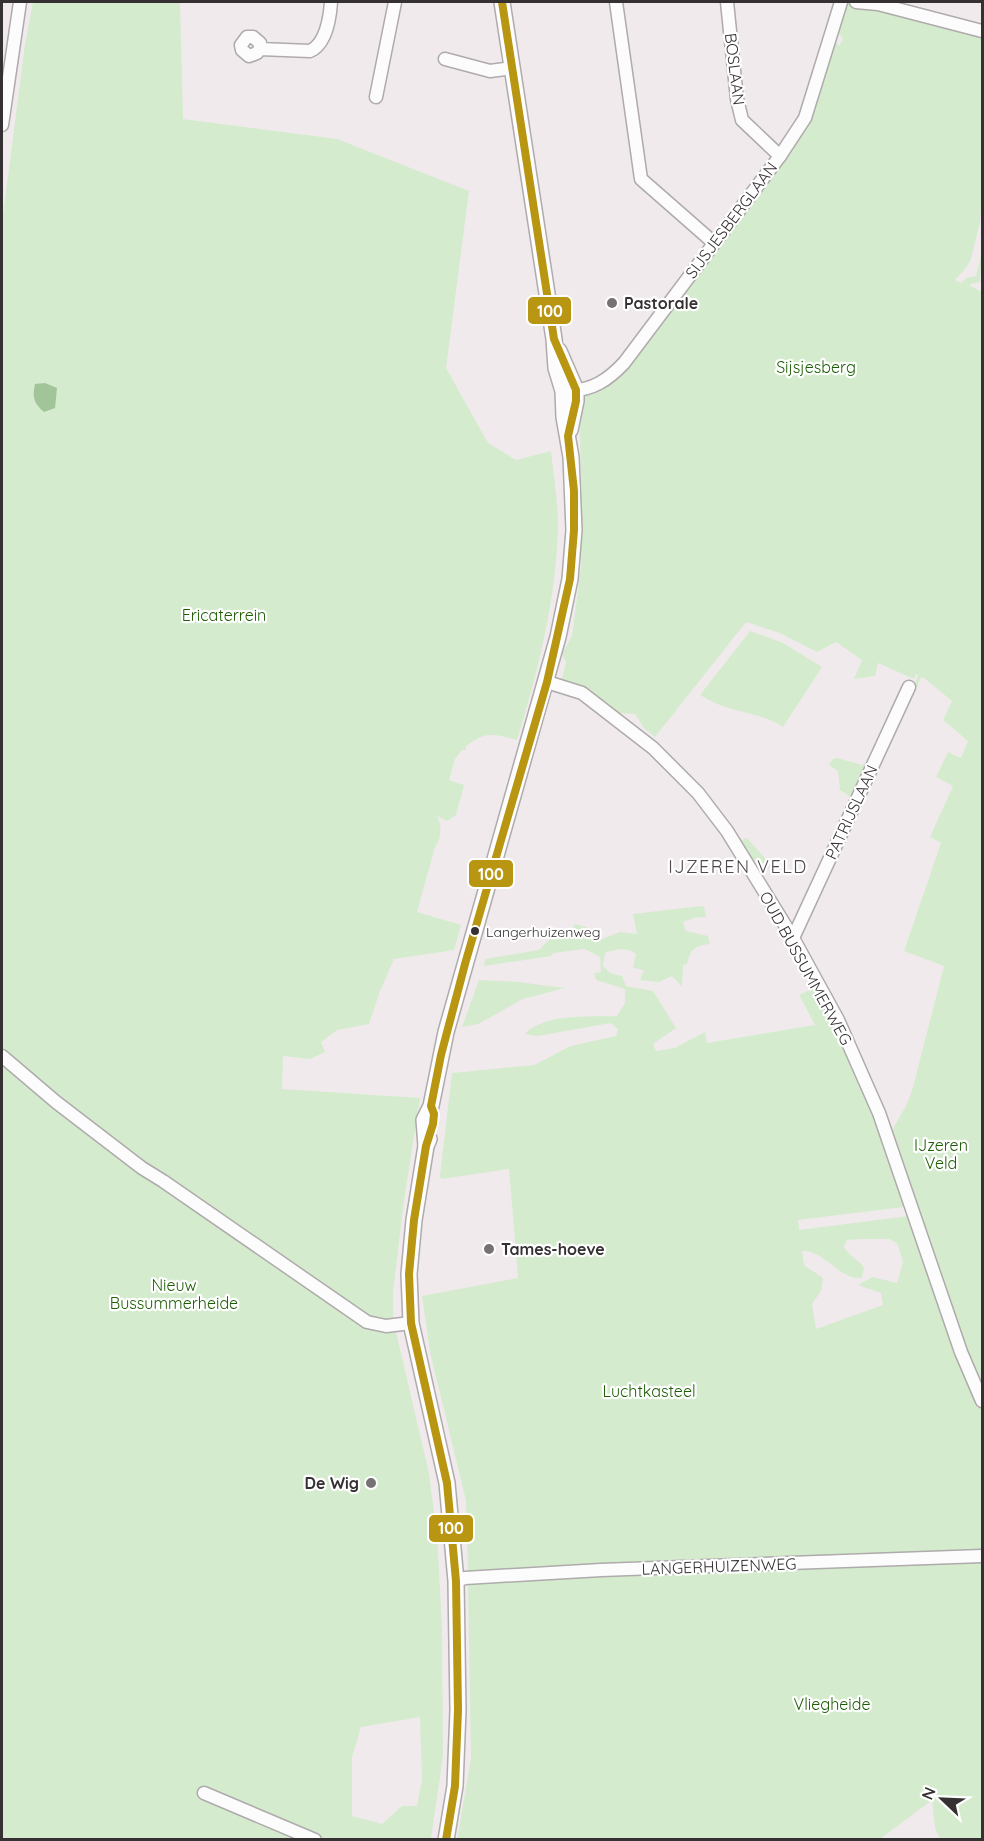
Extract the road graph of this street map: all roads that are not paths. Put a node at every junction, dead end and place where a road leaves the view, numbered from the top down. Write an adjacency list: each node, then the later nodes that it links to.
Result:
1 (20, 2): 14 (street)
2 (331, 2): 10 (street)
3 (395, 2): 13 (street)
4 (502, 2): 12 (main road)
5 (616, 2): 16 (street)
6 (727, 2): 15 (street, BOSLAAN)
7 (841, 2): 15 (street, SIJSJESBERGLAAN)
8 (856, 2): 9 (street)
9 (982, 31)
10 (260, 49)
11 (445, 59): 12 (street)
12 (513, 68): 17 (main road)
13 (376, 97)
14 (2, 125)
15 (780, 156): 16 (street, SIJSJESBERGLAAN)
16 (714, 243): 17 (street, SIJSJESBERGLAAN)
17 (570, 391): 18 (main road)
18 (547, 682): 20 (street, OUD BUSSUMMERWEG); 22 (main road)
19 (909, 687): 20 (street, PATRIJSLAAN)
20 (793, 938): 23 (street, OUD BUSSUMMERWEG)
21 (2, 1056): 22 (street)
22 (411, 1323): 25 (main road)
23 (982, 1401)
24 (982, 1556): 25 (street, LANGERHUIZENWEG)
25 (456, 1581): 28 (main road)
26 (204, 1793): 27 (street)
27 (315, 1839)
28 (446, 1839)

